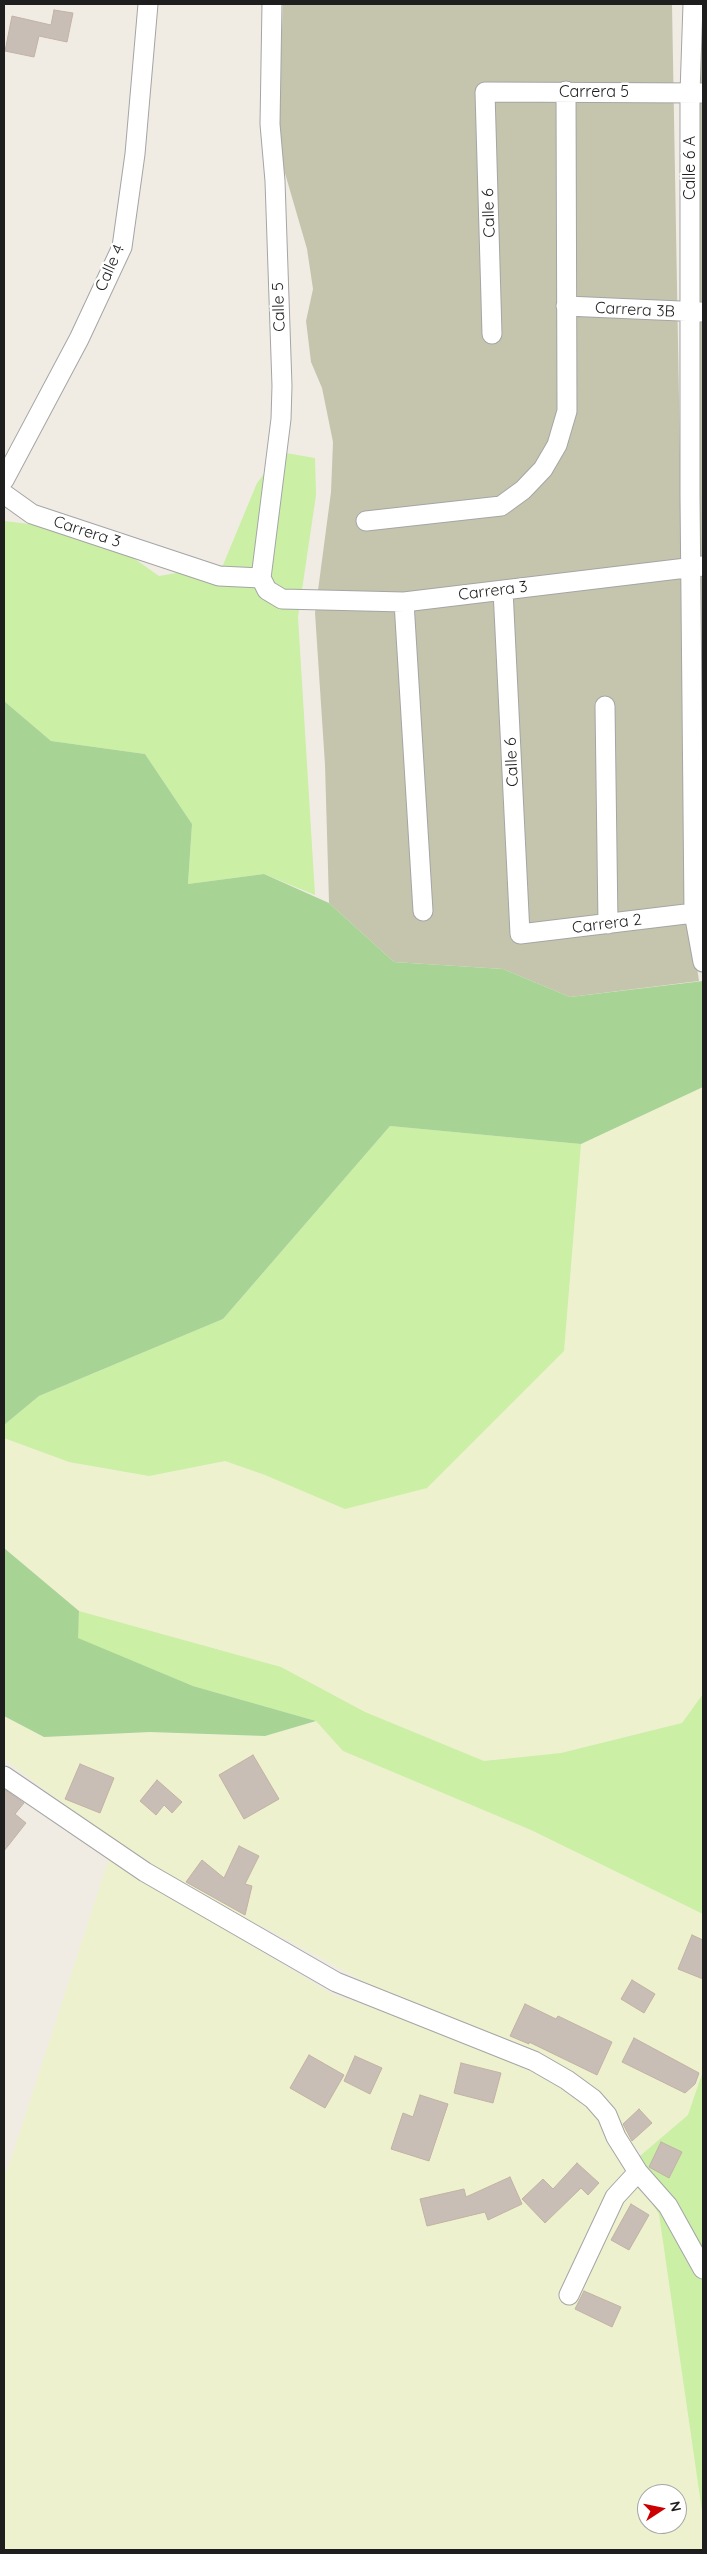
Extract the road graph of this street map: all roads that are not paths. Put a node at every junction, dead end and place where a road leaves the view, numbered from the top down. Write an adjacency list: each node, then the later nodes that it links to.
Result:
1 (148, 4): 11 (street, Calle 4)
2 (272, 4): 15 (street, Calle 5)
3 (693, 4): 6 (street, Calle 6 A)
4 (566, 91): 5 (street, Carrera 5); 6 (street, Carrera 5); 8 (street)
5 (485, 92): 10 (street, Calle 6)
6 (696, 93): 7 (street, Calle 6 A)
7 (696, 204): 9 (street, Calle 6 A)
8 (566, 306): 9 (street, Carrera 3B); 13 (street)
9 (696, 313): 14 (street, Calle 6 A)
10 (492, 334)
11 (4, 480)
12 (4, 494): 15 (street, Carrera 3)
13 (366, 521)
14 (697, 567): 16 (street, Carrera 3); 20 (street, Calle 6 A)
15 (261, 578): 17 (street, Carrera 3)
16 (503, 590): 17 (street, Carrera 3); 22 (street, Calle 6)
17 (404, 602): 19 (street)
18 (605, 706): 21 (street)
19 (423, 911)
20 (694, 913): 21 (street, Carrera 2); 23 (street, Calle 6 A)
21 (608, 924): 22 (street, Carrera 2)
22 (520, 934)
23 (703, 962)
24 (4, 1776): 25 (street)
25 (638, 2172): 26 (street); 28 (street)
26 (696, 2238): 27 (street)
27 (703, 2268)
28 (569, 2295)

